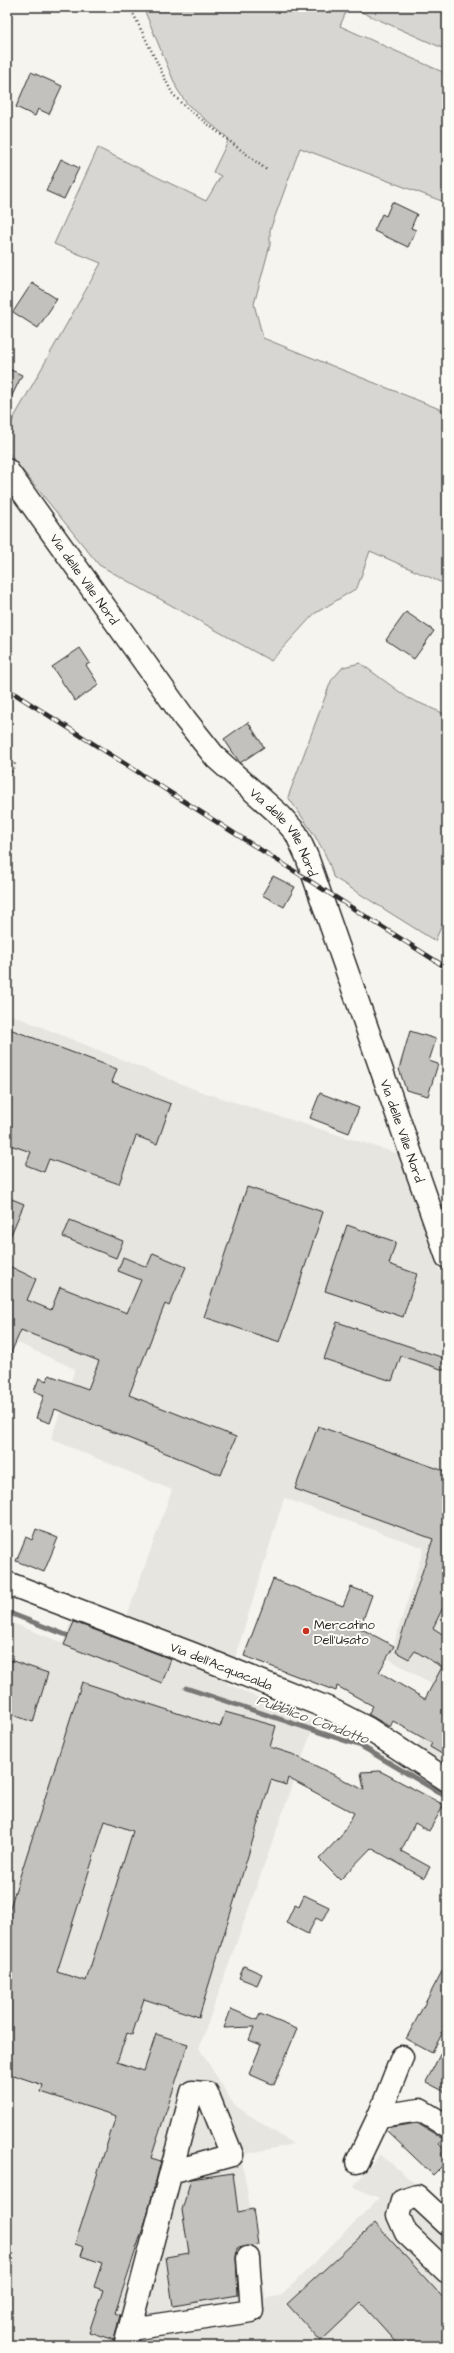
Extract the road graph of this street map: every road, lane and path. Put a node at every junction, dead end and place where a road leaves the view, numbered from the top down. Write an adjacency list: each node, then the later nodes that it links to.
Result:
1 (130, 7): 2 (path)
2 (268, 171)
3 (7, 470): 6 (street, Via delle Ville Nord)
4 (16, 761): 5 (path)
5 (7, 784)
6 (447, 1257)
7 (7, 1583): 8 (street, Via dell'Acquacalda)
8 (447, 1780)
9 (402, 2057): 10 (street)
10 (379, 2116): 11 (street); 12 (street)
11 (447, 2126)
12 (356, 2162)
13 (171, 2172): 17 (street)
14 (447, 2224): 16 (street)
15 (248, 2258): 17 (street)
16 (447, 2272)
17 (127, 2337)

